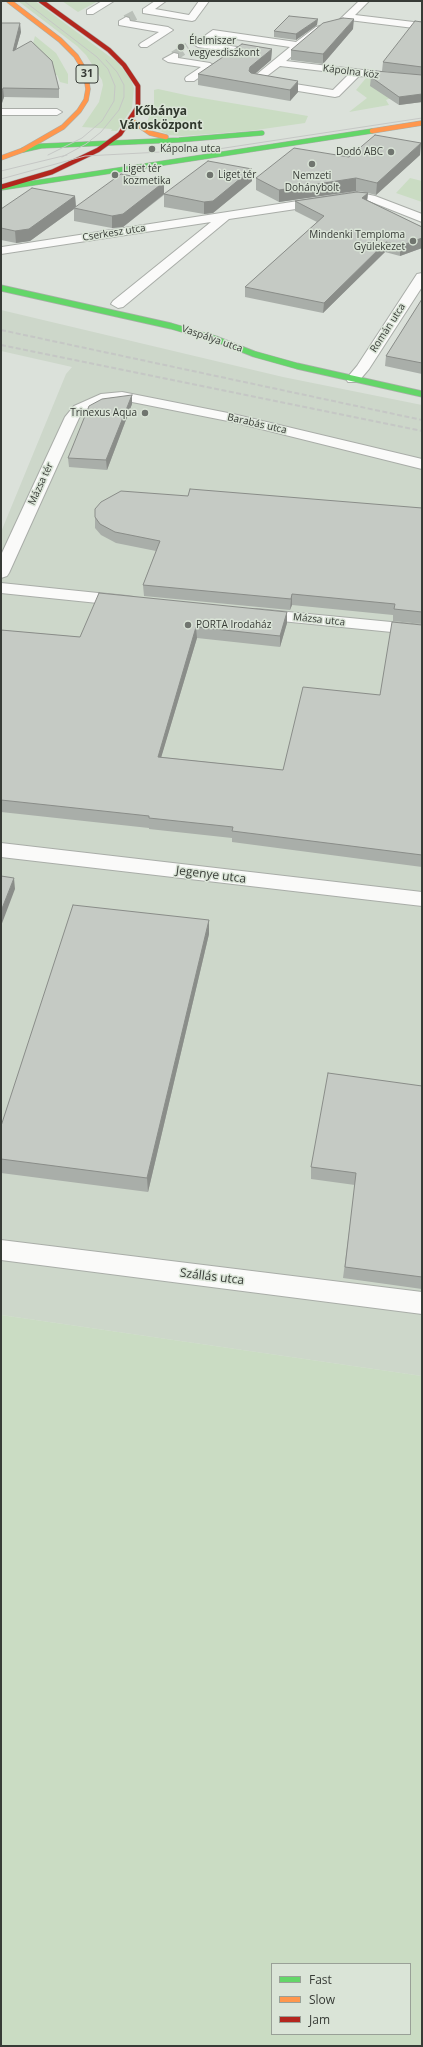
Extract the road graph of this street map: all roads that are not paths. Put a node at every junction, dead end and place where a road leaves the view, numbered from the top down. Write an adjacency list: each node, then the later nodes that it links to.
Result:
1 (9, 1): 29 (main road, 31)
2 (41, 1): 24 (main road)
3 (109, 1): 7 (street)
4 (161, 1): 5 (street)
5 (204, 1)
6 (364, 1): 8 (street)
7 (90, 12)
8 (347, 18): 10 (street); 13 (street)
9 (126, 20): 12 (street)
10 (422, 26)
11 (198, 44): 13 (street); 14 (street); 16 (street, Kápolna köz)
12 (144, 45)
13 (300, 46): 16 (street)
14 (188, 47)
15 (174, 56): 18 (street)
16 (283, 60): 17 (street, Kápolna köz); 20 (street)
17 (356, 73): 19 (street, Kápolna köz); 20 (street)
18 (190, 79)
19 (422, 80)
20 (335, 94): 21 (street)
21 (333, 105)
22 (1, 112): 23 (street)
23 (58, 112)
24 (131, 120): 27 (main road); 28 (main road)
25 (422, 123): 31 (main road)
26 (270, 132): 27 (main road)
27 (179, 140): 28 (main road)
28 (108, 143): 29 (main road); 31 (main road)
29 (23, 150): 30 (main road, 31)
30 (1, 158)
31 (1, 187)
32 (226, 216): 33 (street, Cserkesz utca); 34 (street, Cserkesz utca); 39 (street)
33 (422, 218)
34 (2, 250)
35 (422, 277): 41 (street, Román utca)
36 (1, 288): 38 (main road, Vaspálya utca)
37 (59, 291): 38 (main road)
38 (48, 299): 41 (main road, Vaspálya utca)
39 (115, 303): 40 (main road)
40 (133, 307)
41 (360, 371): 42 (main road, Vaspálya utca)
42 (422, 394)
43 (91, 404): 44 (street, Barabás utca); 45 (street, Mázsa tér)
44 (422, 464)
45 (1, 573)
46 (1, 588): 47 (street)
47 (145, 603)
48 (238, 612): 49 (street, Mázsa utca)
49 (422, 630)
50 (1, 850): 51 (street, Jegenye utca)
51 (422, 899)
52 (1, 1250): 53 (street, Szállás utca)
53 (422, 1303)

